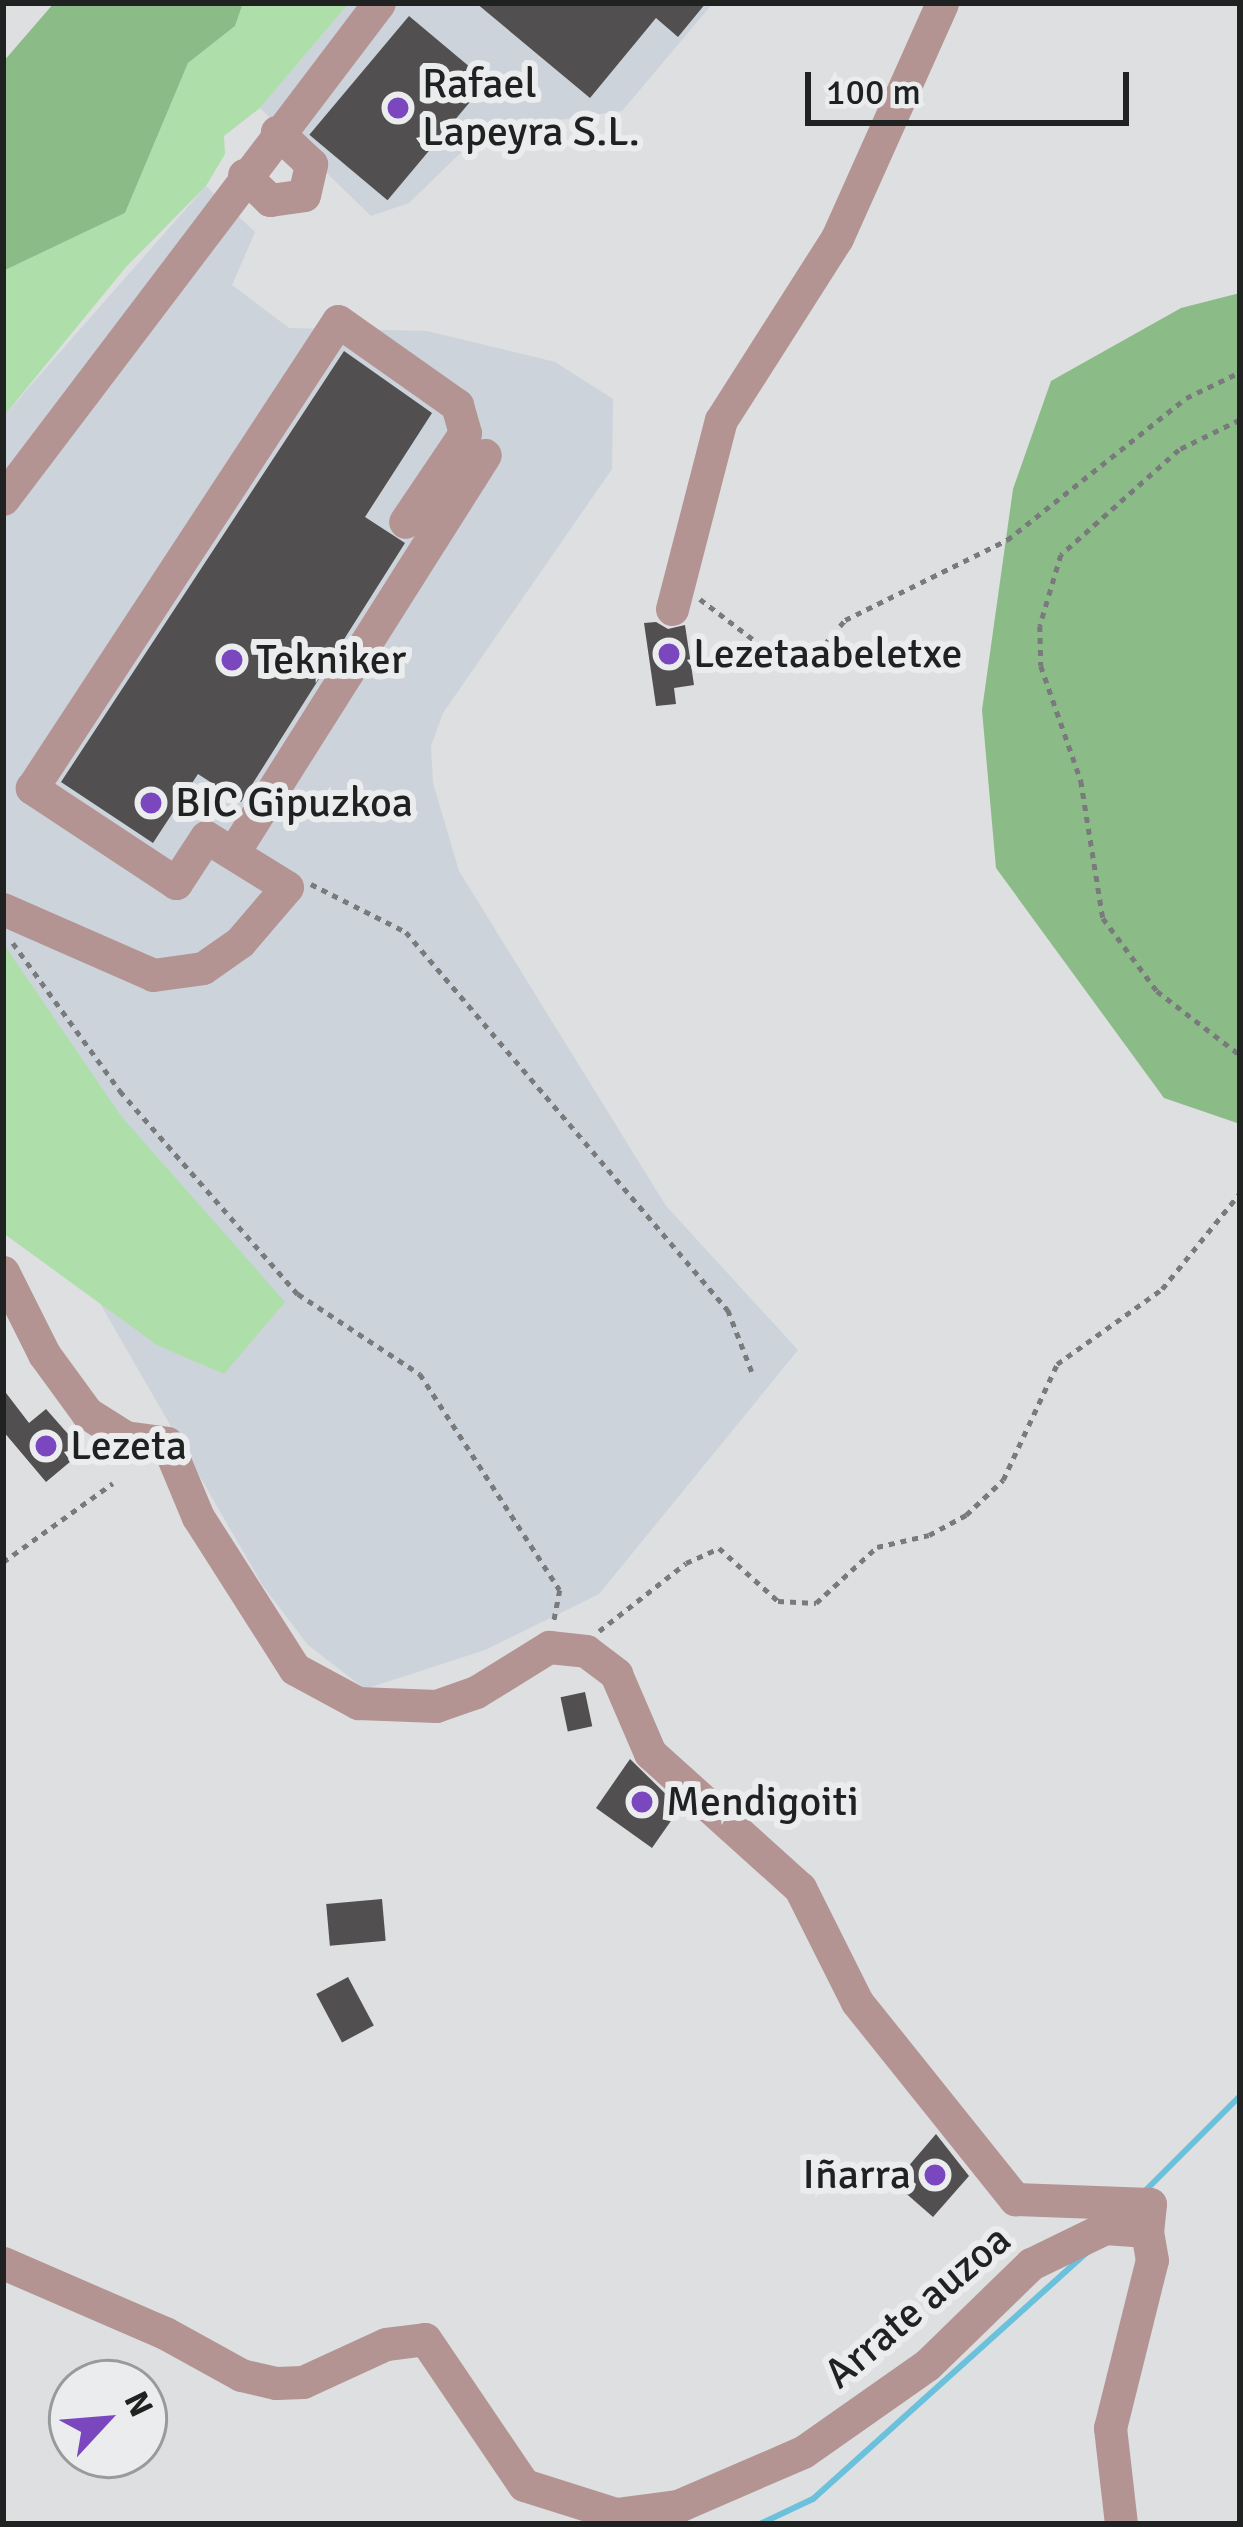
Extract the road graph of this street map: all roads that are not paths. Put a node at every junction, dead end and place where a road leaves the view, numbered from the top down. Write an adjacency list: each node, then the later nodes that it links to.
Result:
1 (379, 3): 4 (street)
2 (942, 3): 6 (street)
3 (485, 455): 7 (street)
4 (3, 500)
5 (405, 522): 7 (street)
6 (674, 596)
7 (233, 854): 8 (street)
8 (8, 924)
9 (3, 1272): 10 (street)
10 (1143, 2212): 11 (street, Arrate auzoa); 12 (street)
11 (3, 2263)
12 (1121, 2524)

